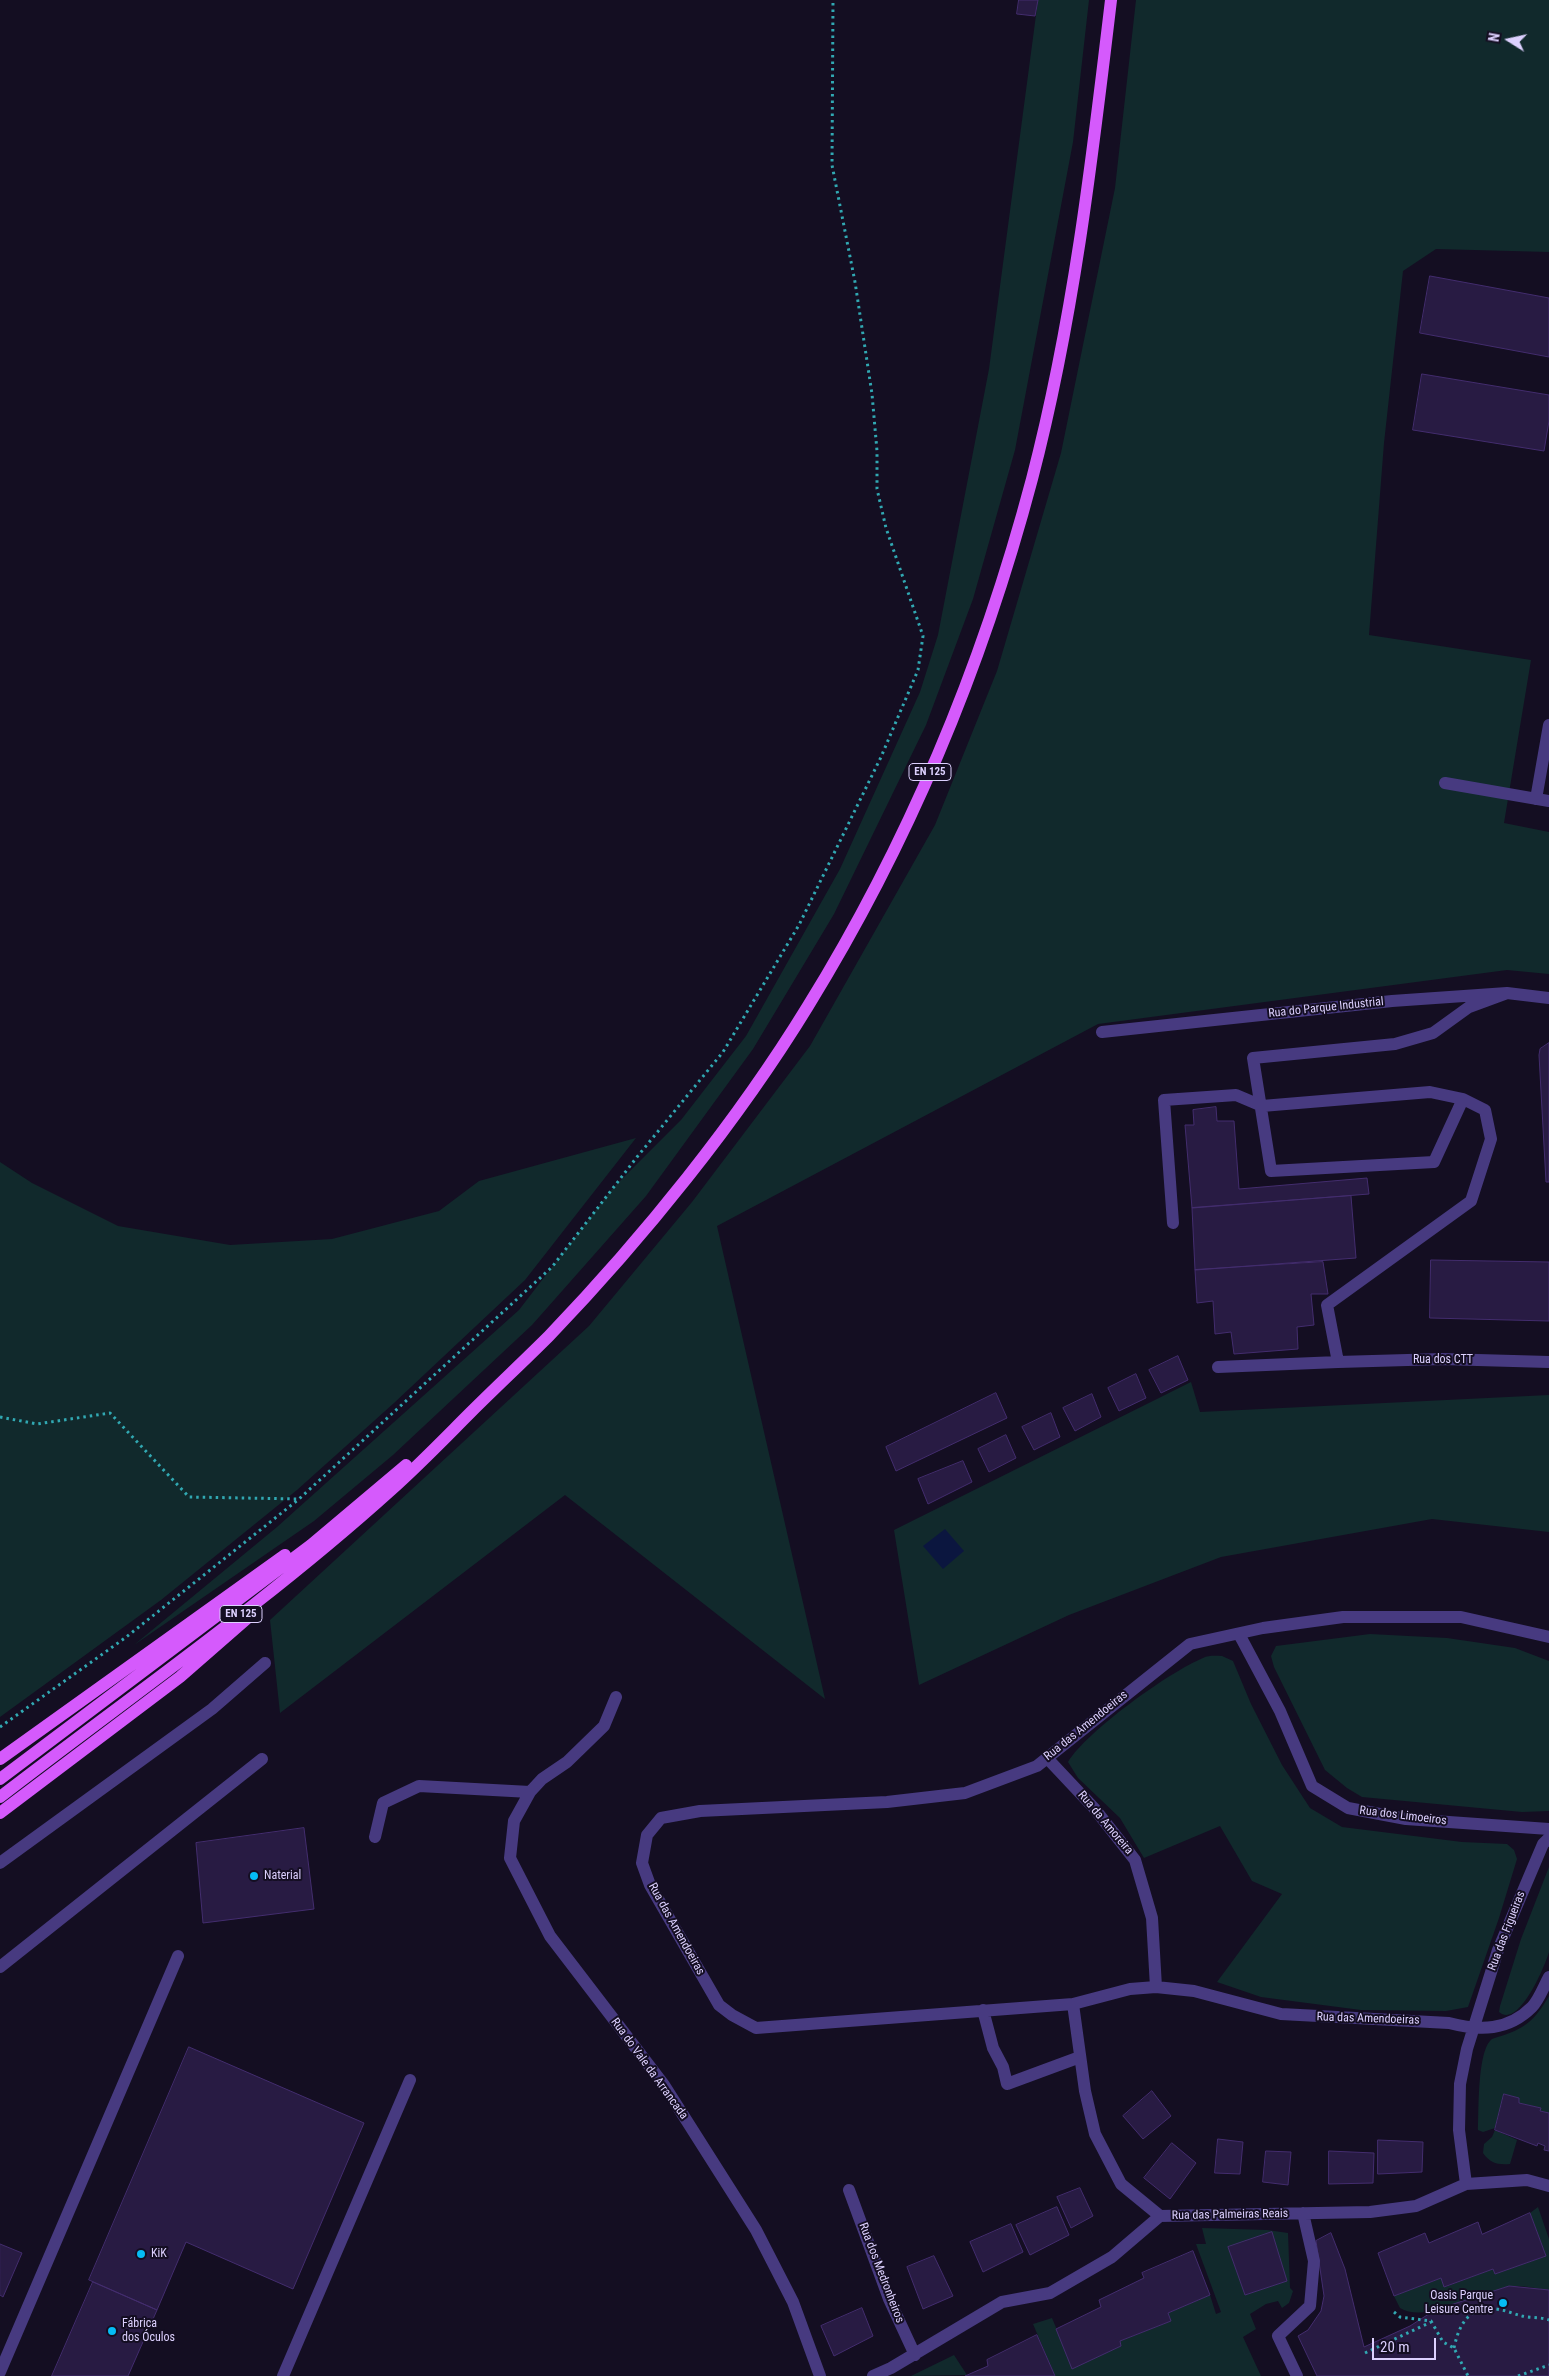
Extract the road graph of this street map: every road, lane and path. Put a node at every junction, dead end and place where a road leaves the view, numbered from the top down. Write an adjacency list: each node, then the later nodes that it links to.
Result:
1 (832, 0): 17 (path)
2 (1110, 0): 16 (main road, EN 125)
3 (1549, 725): 5 (street)
4 (1445, 784): 5 (street)
5 (1543, 800)
6 (1507, 993): 7 (street, Rua do Parque Industrial); 8 (street, Rua do Parque Industrial); 10 (street)
7 (1549, 998)
8 (1102, 1032)
9 (1463, 1099): 10 (street); 10 (street); 12 (street)
10 (1262, 1106): 11 (street)
11 (1173, 1223)
12 (1338, 1362): 13 (street, Rua dos CTT); 14 (street, Rua dos CTT)
13 (1549, 1362)
14 (1218, 1367)
15 (0, 1417): 17 (path)
16 (390, 1485): 24 (main road); 26 (main road, EN 125); 28 (main road, EN 125); 29 (main road)
17 (299, 1499): 22 (path)
18 (1239, 1634): 19 (street, Rua das Amendoeiras); 23 (street, Rua das Amendoeiras); 30 (street, Rua dos Limoeiros)
19 (1549, 1637)
20 (265, 1662): 33 (street)
21 (616, 1697): 27 (street, Rua do Vale da Arrancada)
22 (0, 1727)
23 (1047, 1758): 37 (street, Rua da Amoreira); 39 (street, Rua das Amendoeiras)
24 (0, 1759)
25 (262, 1759): 35 (street)
26 (0, 1779)
27 (530, 1792): 31 (street); 57 (street, Rua do Vale da Arrancada)
28 (0, 1797)
29 (0, 1814)
30 (1549, 1829)
31 (375, 1838)
32 (1549, 1838): 40 (street, Rua das Figueiras)
33 (0, 1863)
34 (178, 1956): 55 (street)
35 (0, 1967)
36 (1549, 1977): 40 (street)
37 (1156, 1987): 38 (street, Rua das Amendoeiras); 40 (street, Rua das Amendoeiras)
38 (1073, 2004): 39 (street, Rua das Amendoeiras); 41 (street)
39 (984, 2010): 41 (street)
40 (1474, 2029): 43 (street, Rua das Figueiras)
41 (1080, 2057): 47 (street)
42 (410, 2080): 56 (street)
43 (1466, 2184): 44 (street, Rua das Palmeiras Reais); 46 (street, Rua das Palmeiras Reais)
44 (1549, 2186)
45 (849, 2190): 53 (street, Rua dos Medronheiros)
46 (1302, 2213): 47 (street, Rua das Palmeiras Reais); 59 (street, Rua das Palmeiras Reais)
47 (1160, 2216): 53 (street, Rua das Palmeiras Reais)
48 (1394, 2312): 50 (path)
49 (1549, 2320): 51 (path)
50 (1431, 2321): 51 (path); 52 (path)
51 (1454, 2348): 60 (path)
52 (1365, 2353)
53 (915, 2355): 58 (street, Rua das Palmeiras Reais)
54 (1549, 2365): 61 (path)
55 (0, 2372)
56 (283, 2376)
57 (820, 2376)
58 (873, 2376)
59 (1297, 2376)
60 (1468, 2376)
61 (1518, 2376)

